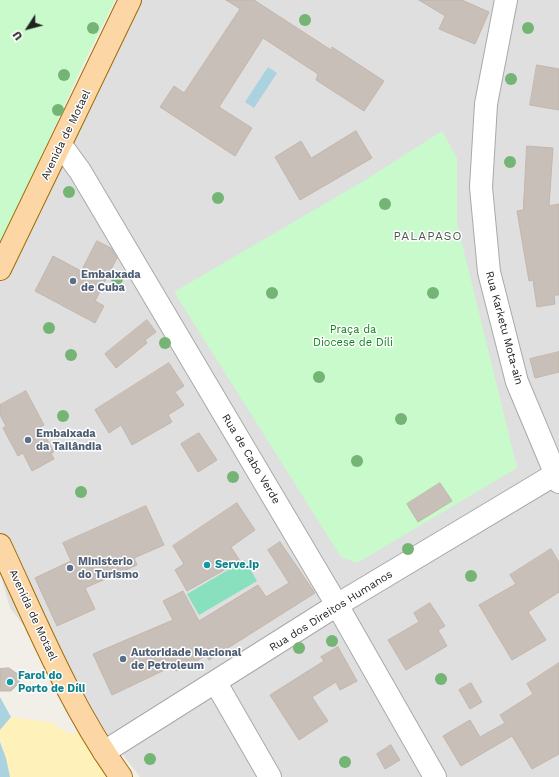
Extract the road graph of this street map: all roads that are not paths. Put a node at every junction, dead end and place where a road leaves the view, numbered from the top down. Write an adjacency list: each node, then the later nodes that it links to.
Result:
1 (130, 0): 3 (main road, Avenida de Motael)
2 (506, 0): 5 (street, Rua Karketu Mota-ain)
3 (61, 145): 4 (main road, Avenida de Motael); 7 (street, Rua de Cabo Verde)
4 (0, 269)
5 (558, 476): 7 (street, Rua dos Direitos Humanos)
6 (0, 545): 9 (main road, Avenida de Motael)
7 (337, 605): 8 (street, Rua dos Direitos Humanos); 12 (street, Rua de Cabo Verde)
8 (216, 683): 9 (street, Rua dos Direitos Humanos); 11 (street)
9 (104, 752): 10 (main road, Avenida de Motael)
10 (122, 777)
11 (270, 777)
12 (435, 777)

